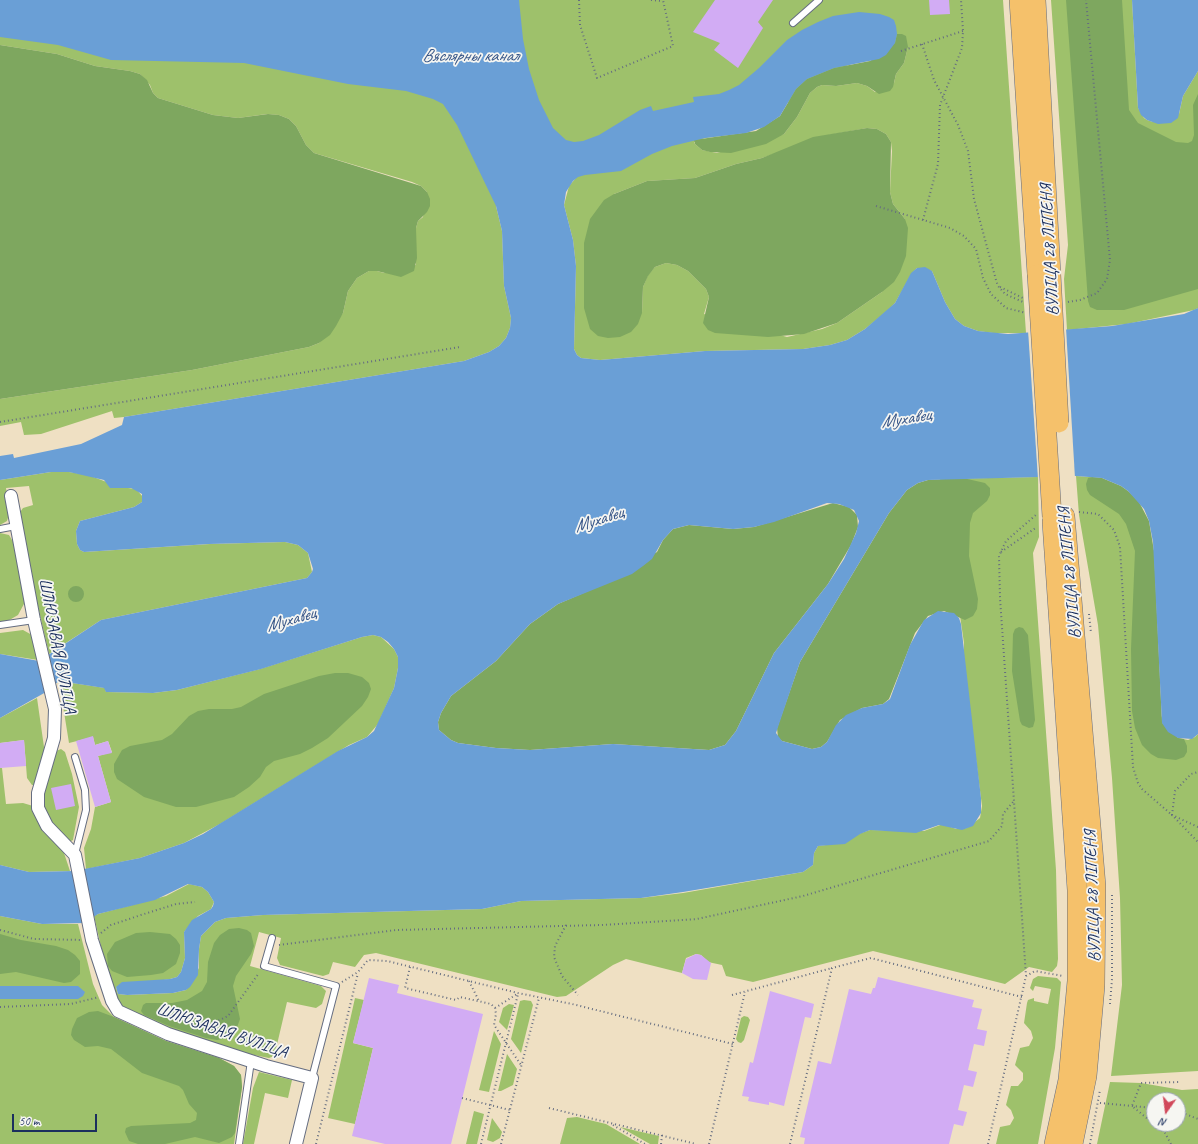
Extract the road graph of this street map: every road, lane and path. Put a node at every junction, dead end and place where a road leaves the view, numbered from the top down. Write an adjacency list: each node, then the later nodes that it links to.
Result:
1 (579, 0): 8 (path)
2 (651, 0): 8 (path)
3 (819, 0): 9 (lane)
4 (961, 0): 10 (path)
5 (1019, 0): 16 (main road, ВУЛІЦА 28 ЛІПЕНЯ)
6 (1036, 0): 16 (main road, ВУЛІЦА 28 ЛІПЕНЯ)
7 (1086, 0): 18 (path)
8 (663, 1)
9 (793, 23)
10 (964, 31): 11 (path); 13 (path)
11 (922, 44): 12 (path); 13 (path)
12 (901, 51)
13 (943, 98): 15 (path); 17 (path)
14 (876, 206): 15 (path)
15 (923, 220): 19 (path)
16 (1044, 274): 23 (main road, ВУЛІЦА 28 ЛІПЕНЯ, bridge)
17 (998, 286): 17 (path)
18 (1063, 302)
19 (1030, 313)
20 (460, 347): 21 (path)
21 (0, 422)
22 (11, 496): 24 (street, ШЛЮЗАВАЯ ВУЛІЦА)
23 (1055, 517): 26 (path); 26 (path); 32 (path); 89 (main road, ВУЛІЦА 28 ЛІПЕНЯ); 90 (main road, ВУЛІЦА 28 ЛІПЕНЯ)
24 (16, 526): 25 (lane); 27 (street, ШЛЮЗАВАЯ ВУЛІЦА)
25 (0, 529)
26 (1001, 552): 31 (path)
27 (34, 620): 28 (lane); 35 (street, ШЛЮЗАВАЯ ВУЛІЦА)
28 (0, 625)
29 (75, 757): 35 (lane)
30 (1198, 772): 32 (path)
31 (1014, 802): 37 (path); 46 (path)
32 (1172, 815): 33 (path); 34 (path)
33 (1198, 827)
34 (1198, 842)
35 (75, 858): 40 (street, ШЛЮЗАВАЯ ВУЛІЦА)
36 (195, 902): 40 (path)
37 (567, 925): 41 (path); 53 (path)
38 (0, 930): 40 (path)
39 (272, 938): 41 (lane)
40 (92, 940): 51 (street, ШЛЮЗАВАЯ ВУЛІЦА)
41 (268, 948): 42 (lane)
42 (264, 966): 49 (lane); 60 (path)
43 (410, 967): 45 (path); 47 (path); 57 (path)
44 (832, 968): 50 (path); 55 (path); 87 (path)
45 (358, 972): 49 (path); 80 (path)
46 (1026, 976): 48 (path); 55 (path)
47 (469, 981): 52 (path); 57 (path)
48 (1064, 983)
49 (336, 986): 65 (lane)
50 (745, 992): 54 (path); 62 (path)
51 (110, 993): 58 (path); 60 (street, ШЛЮЗАВАЯ ВУЛІЦА)
52 (518, 993): 56 (path); 59 (path); 61 (path)
53 (578, 995)
54 (732, 995)
55 (1022, 997): 88 (path)
56 (539, 998): 62 (path); 64 (path)
57 (479, 1001): 59 (path)
58 (0, 1006)
59 (495, 1008): 61 (path)
60 (172, 1036): 63 (street, ШЛЮЗАВАЯ ВУЛІЦА)
61 (506, 1043): 64 (path); 69 (path)
62 (732, 1044): 86 (path)
63 (251, 1062): 65 (street, ШЛЮЗАВАЯ ВУЛІЦА); 78 (lane)
64 (521, 1065): 73 (path)
65 (312, 1078): 79 (street)
66 (1180, 1082): 70 (path)
67 (462, 1098): 69 (path)
68 (1099, 1102): 70 (path)
69 (491, 1106): 73 (path); 81 (path)
70 (1132, 1106): 71 (path); 91 (path)
71 (1146, 1107)
72 (549, 1108): 76 (path)
73 (510, 1110): 82 (path)
74 (1186, 1114): 75 (path)
75 (1198, 1119)
76 (610, 1123): 77 (path); 83 (path)
77 (662, 1135): 84 (path); 85 (path)
78 (239, 1144)
79 (296, 1144)
80 (316, 1144)
81 (481, 1144)
82 (501, 1144)
83 (644, 1144)
84 (660, 1144)
85 (696, 1144)
86 (709, 1144)
87 (790, 1144)
88 (988, 1144)
89 (1054, 1144)
90 (1073, 1144)
91 (1172, 1144)

